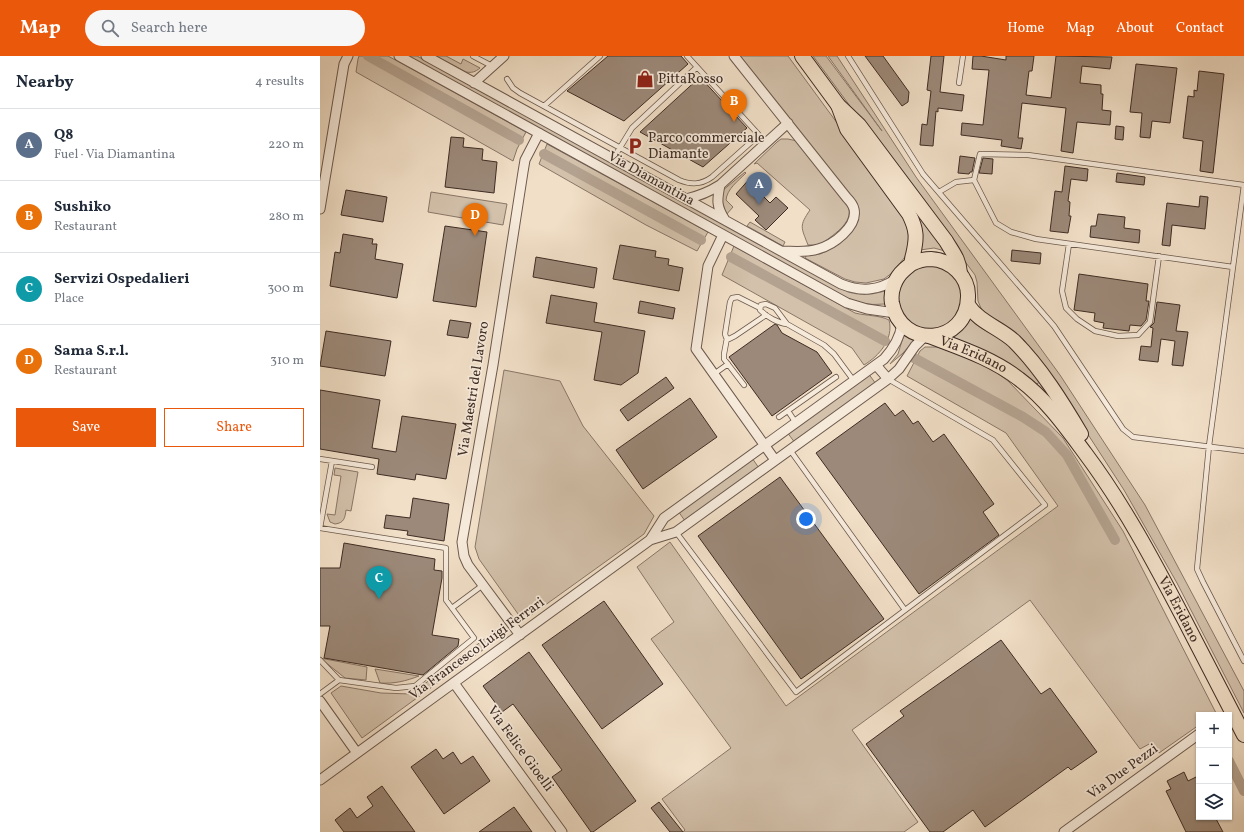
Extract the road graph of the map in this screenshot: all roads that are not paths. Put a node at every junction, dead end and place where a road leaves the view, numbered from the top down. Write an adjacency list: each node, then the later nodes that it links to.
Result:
1 (348, 56): 27 (street)
2 (399, 56): 20 (street, Via Diamantina)
3 (426, 56): 15 (street, Via Diamantina)
4 (472, 56): 12 (lane)
5 (504, 56): 12 (street)
6 (600, 56): 18 (lane)
7 (687, 56): 13 (lane)
8 (734, 56): 19 (street)
9 (802, 56): 17 (main road)
10 (848, 56): 25 (lane)
11 (963, 56): 16 (lane)
12 (492, 66): 15 (street)
13 (698, 67): 21 (lane); 21 (lane)
14 (507, 79): 18 (lane)
15 (474, 83): 22 (street, Via Diamantina)
16 (959, 83)
17 (838, 105): 33 (main road); 35 (main road)
18 (544, 106): 21 (lane)
19 (788, 123): 24 (street); 31 (street)
20 (539, 133): 29 (street, Via Diamantina); 66 (street, Via Maestri del Lavoro)
21 (621, 148): 22 (lane)
22 (613, 159): 26 (street, Via Diamantina)
23 (974, 180): 25 (lane); 30 (lane); 34 (lane)
24 (720, 185): 26 (street); 28 (street)
25 (938, 192): 55 (lane)
26 (686, 199): 28 (street, Via Diamantina)
27 (320, 209)
28 (726, 221): 31 (street, Via Diamantina)
29 (723, 235): 40 (street, Via Diamantina); 46 (street)
30 (1069, 244): 32 (lane); 32 (lane)
31 (780, 251): 36 (street, Via Diamantina)
32 (1159, 256): 34 (lane)
33 (911, 264): 35 (main road); 36 (main road)
34 (1233, 267): 55 (lane)
35 (960, 273): 37 (main road)
36 (897, 278): 40 (main road)
37 (968, 305): 42 (main road, Via Eridano); 62 (main road, Via Eridano)
38 (760, 308): 39 (lane); 41 (lane); 43 (lane)
39 (766, 315): 41 (lane); 43 (lane)
40 (898, 318): 42 (main road, Via Eridano); 45 (street, Via Francesco Luigi Ferrari)
41 (787, 324): 49 (lane)
42 (927, 336): 48 (street, Via Francesco Luigi Ferrari); 62 (main road, Via Eridano)
43 (727, 338): 44 (lane)
44 (728, 364): 46 (lane); 50 (lane)
45 (876, 365): 48 (street); 49 (street, Via Francesco Luigi Ferrari)
46 (714, 374): 54 (street)
47 (836, 377): 51 (lane)
48 (888, 379): 56 (street, Via Francesco Luigi Ferrari); 68 (lane)
49 (854, 381): 53 (street, Via Francesco Luigi Ferrari)
50 (744, 386)
51 (788, 411): 52 (lane); 53 (lane)
52 (779, 418)
53 (796, 423): 54 (street, Via Francesco Luigi Ferrari)
54 (764, 446): 59 (street); 65 (street, Via Francesco Luigi Ferrari)
55 (1209, 446): 57 (lane); 71 (lane)
56 (790, 450): 59 (street, Via Francesco Luigi Ferrari); 68 (lane)
57 (1244, 451)
58 (320, 459): 60 (lane)
59 (775, 460): 64 (street, Via Francesco Luigi Ferrari)
60 (332, 461): 61 (lane); 63 (lane)
61 (372, 467)
62 (1109, 486): 76 (main road, Via Eridano)
63 (320, 528): 67 (lane)
64 (676, 532): 65 (street, Via Francesco Luigi Ferrari); 68 (lane)
65 (650, 540): 69 (street, Via Francesco Luigi Ferrari)
66 (483, 585): 67 (lane); 69 (street, Via Maestri del Lavoro)
67 (452, 608): 72 (lane)
68 (905, 610)
69 (520, 635): 73 (street, Via Francesco Luigi Ferrari)
70 (320, 660): 72 (lane)
71 (1244, 661)
72 (339, 680): 74 (lane)
73 (454, 682): 80 (street, Via Francesco Luigi Ferrari); 82 (street, Via Felice Gioelli)
74 (320, 694)
75 (320, 701): 80 (street)
76 (1229, 712)
77 (1232, 717): 78 (main road, Via Eridano)
78 (1244, 735)
79 (1196, 736): 83 (street, Via Due Pezzi)
80 (357, 753): 81 (street, Via Francesco Luigi Ferrari)
81 (320, 780)
82 (562, 832)
83 (1064, 832)

